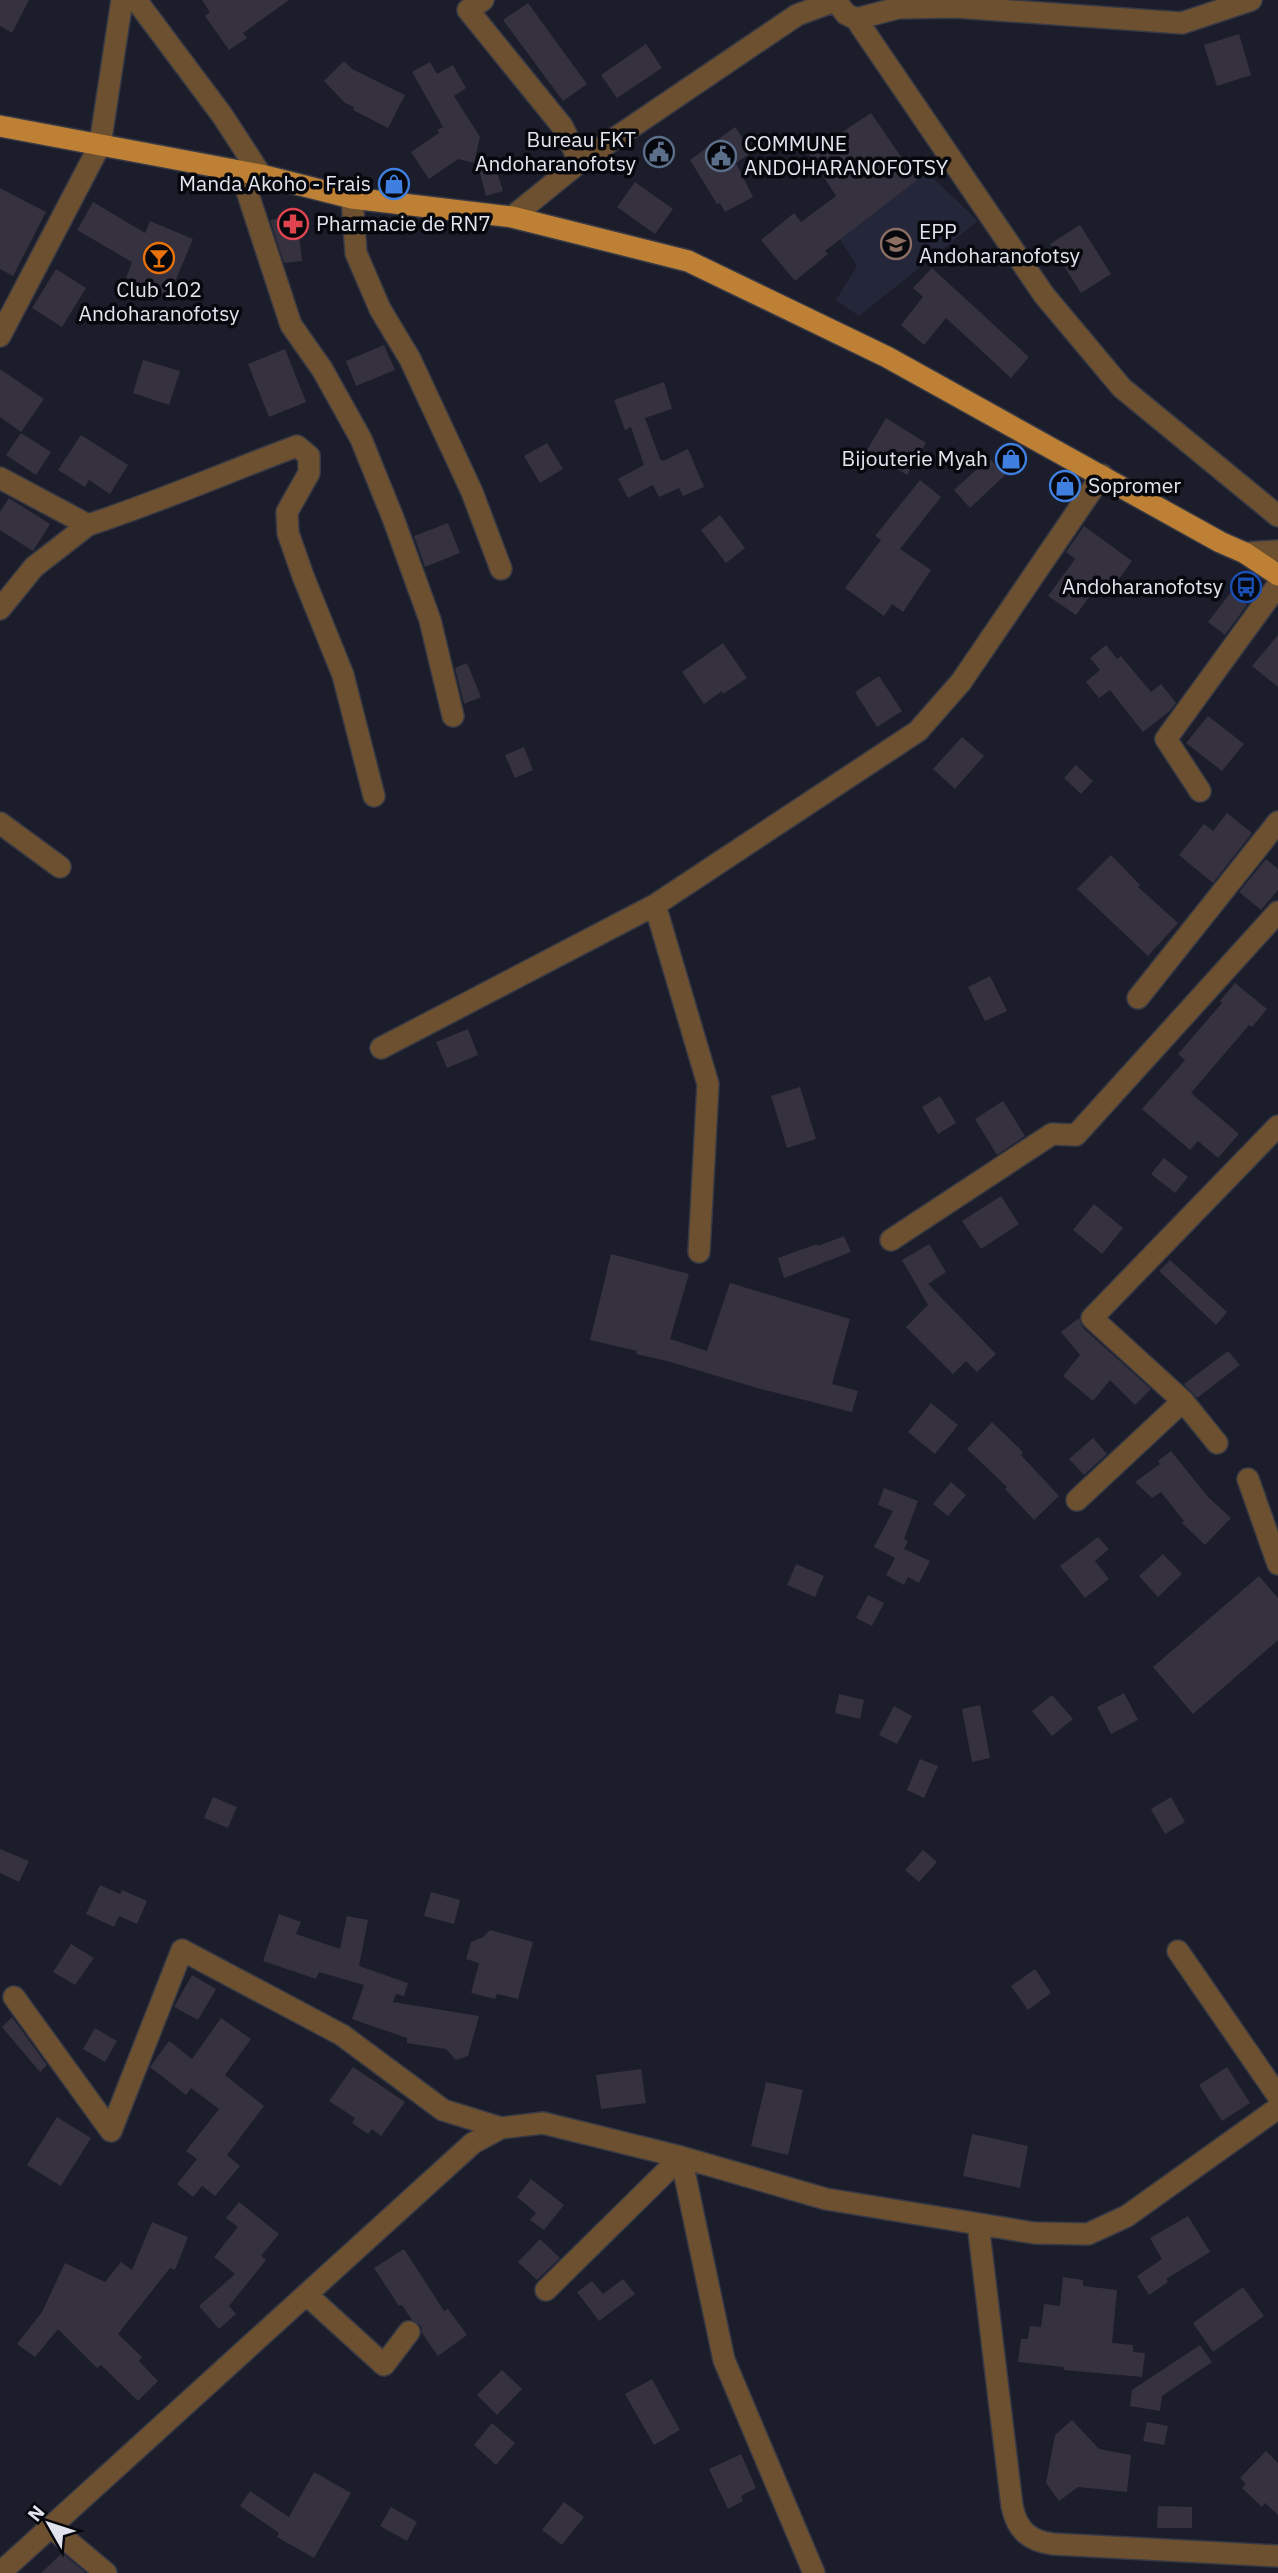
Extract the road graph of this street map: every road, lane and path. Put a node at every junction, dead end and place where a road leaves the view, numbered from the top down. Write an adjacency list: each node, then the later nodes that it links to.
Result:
1 (122, 0): 8 (street)
2 (136, 0): 10 (street)
3 (483, 0): 9 (street)
4 (835, 0): 6 (street); 9 (street)
5 (1251, 0): 6 (street)
6 (856, 19): 16 (street)
7 (0, 126): 8 (main road)
8 (100, 145): 10 (main road); 13 (street)
9 (580, 162): 12 (street)
10 (251, 174): 11 (main road); 24 (street)
11 (352, 198): 12 (main road); 20 (street)
12 (512, 217): 14 (main road)
13 (0, 336)
14 (1102, 475): 19 (main road); 30 (street)
15 (0, 478): 17 (street)
16 (1278, 516)
17 (88, 525): 23 (street); 26 (street)
18 (1278, 551): 19 (street)
19 (1245, 553): 21 (main road)
20 (500, 569)
21 (1278, 575)
22 (1278, 585): 25 (street)
23 (0, 609)
24 (453, 716)
25 (1200, 791)
26 (374, 796)
27 (1278, 822): 32 (street)
28 (0, 823): 29 (street)
29 (60, 867)
30 (655, 905): 33 (street); 36 (street)
31 (1278, 912): 35 (street)
32 (1139, 998)
33 (381, 1048)
34 (1278, 1126): 37 (street)
35 (891, 1240)
36 (699, 1252)
37 (1183, 1401): 38 (street); 40 (street)
38 (1217, 1443)
39 (1248, 1479): 41 (street)
40 (1077, 1500)
41 (1278, 1564)
42 (1178, 1951): 44 (street)
43 (14, 1997): 46 (street)
44 (1278, 2096)
45 (1278, 2108): 48 (street)
46 (501, 2128): 47 (street); 50 (street)
47 (681, 2157): 48 (street); 49 (street); 56 (street)
48 (978, 2224): 53 (street)
49 (546, 2290)
50 (307, 2295): 51 (street); 52 (street)
51 (409, 2332)
52 (51, 2527): 54 (street); 55 (street)
53 (1278, 2556)
54 (0, 2573)
55 (106, 2573)
56 (814, 2573)

